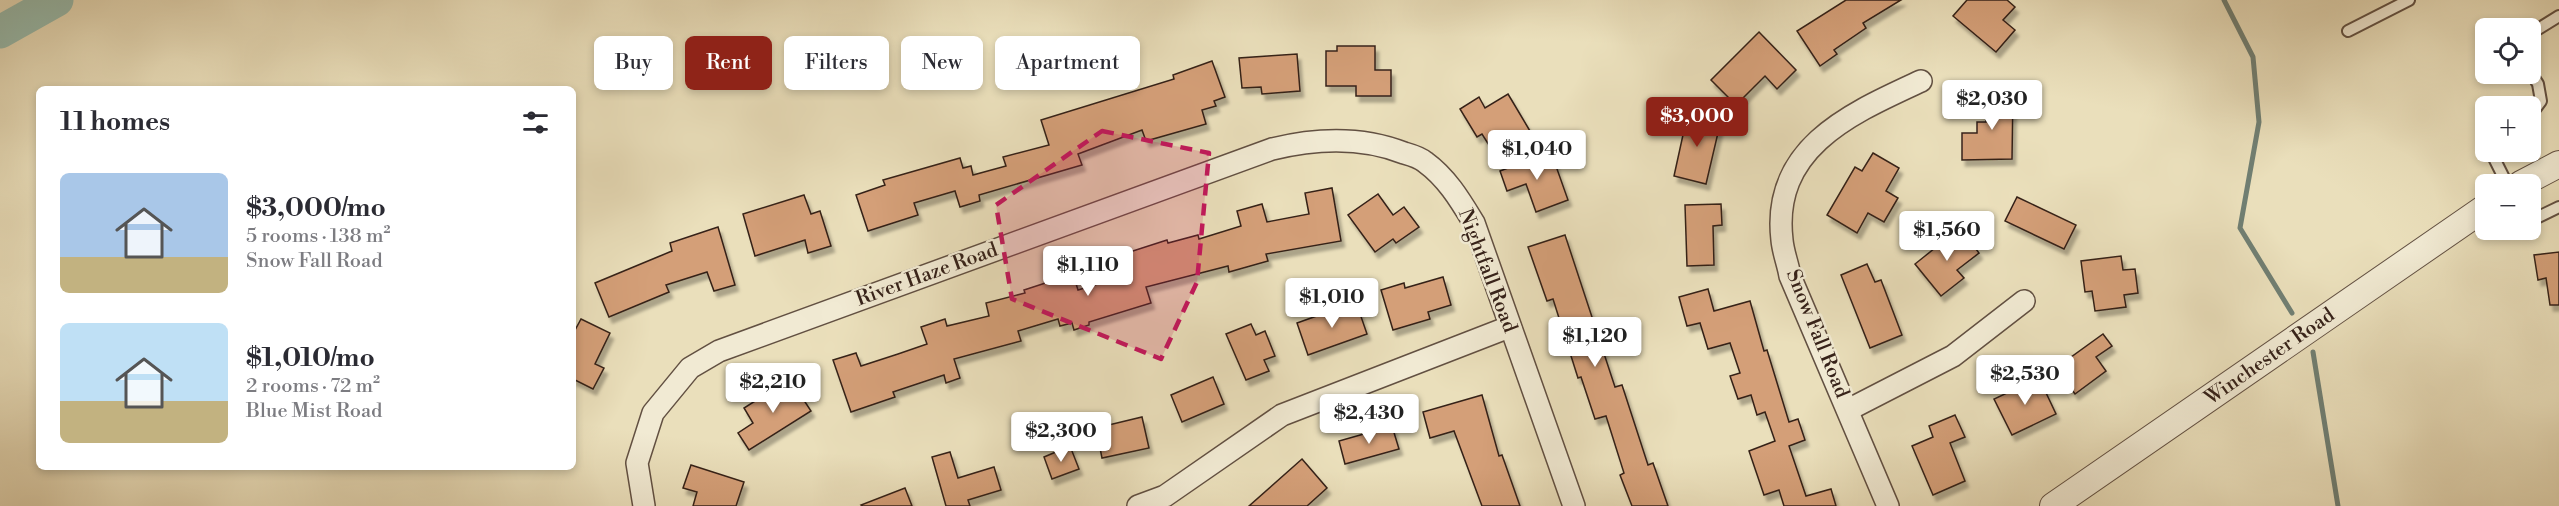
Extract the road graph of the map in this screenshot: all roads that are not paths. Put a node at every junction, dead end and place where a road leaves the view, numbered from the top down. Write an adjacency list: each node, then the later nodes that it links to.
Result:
1 (2409, 0): 4 (lane)
2 (2559, 16): 3 (lane)
3 (2541, 27)
4 (2348, 32)
5 (1921, 81): 14 (street, Snow Fall Road)
6 (1272, 149): 13 (street, Nightfall Road); 15 (street, River Haze Road)
7 (2559, 164): 8 (street)
8 (2540, 174)
9 (2559, 207): 11 (lane)
10 (2475, 215): 19 (street, Winchester Road)
11 (2541, 216)
12 (2024, 301): 14 (street)
13 (1509, 327): 16 (street); 17 (street, Nightfall Road)
14 (1848, 410): 18 (street, Snow Fall Road)
15 (644, 506)
16 (1138, 506)
17 (1574, 506)
18 (1888, 506)
19 (2053, 506)

